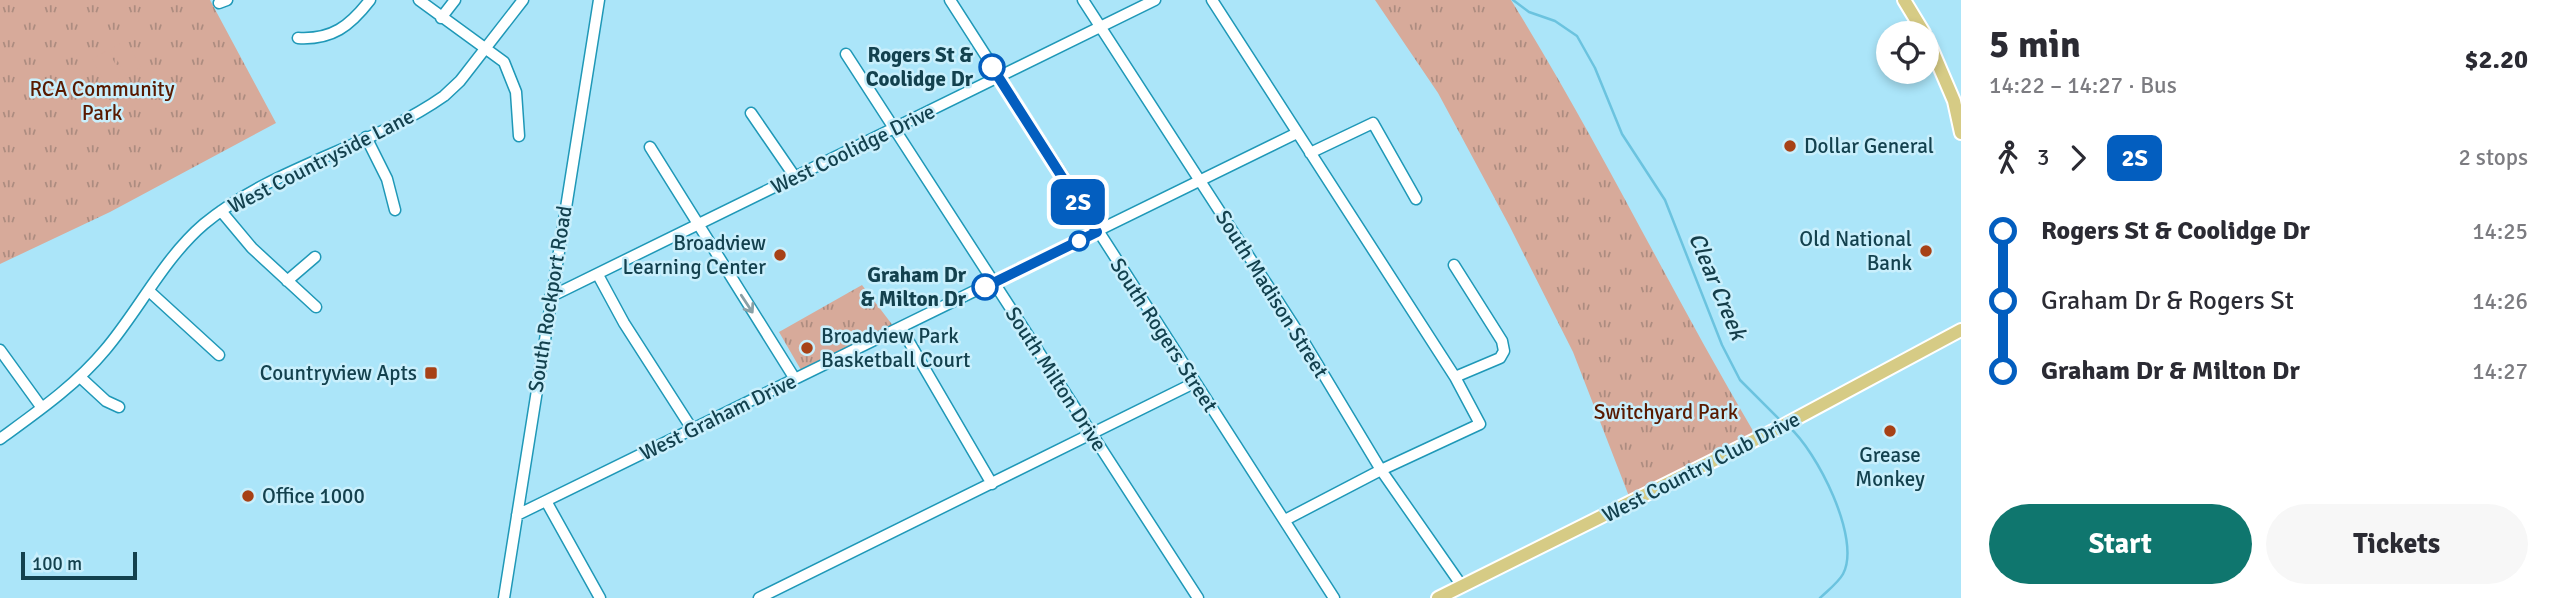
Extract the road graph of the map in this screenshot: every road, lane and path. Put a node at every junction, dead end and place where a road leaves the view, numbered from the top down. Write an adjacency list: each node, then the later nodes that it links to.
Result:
1 (370, 0): 14 (street)
2 (419, 0): 11 (street)
3 (455, 0): 11 (street)
4 (523, 0): 15 (street, West Countryside Lane)
5 (599, 0): 41 (street, South Rockport Road)
6 (950, 0): 18 (street, South Rogers Street)
7 (1083, 0): 13 (street, South Madison Street)
8 (1155, 0): 13 (street, West Coolidge Drive)
9 (1212, 0): 22 (street)
10 (1904, 0): 12 (main road)
11 (441, 18): 15 (street)
12 (1917, 21)
13 (1100, 26): 18 (street, West Coolidge Drive); 29 (street, South Madison Street)
14 (298, 38)
15 (485, 48): 24 (street, West Countryside Lane); 25 (street)
16 (846, 54): 21 (street, South Milton Drive)
17 (1939, 63): 19 (main road)
18 (998, 78): 21 (street, West Coolidge Drive); 34 (street, South Rogers Street)
19 (1957, 101): 23 (main road)
20 (751, 113): 28 (street)
21 (895, 130): 28 (street, West Coolidge Drive); 39 (street, South Milton Drive)
22 (1297, 133): 27 (street); 29 (street, West Graham Drive)
23 (1961, 133)
24 (366, 136): 31 (street); 32 (street, West Countryside Lane)
25 (519, 136)
26 (650, 147): 33 (street)
27 (1310, 153): 30 (street); 48 (street)
28 (795, 177): 33 (street, West Coolidge Drive)
29 (1200, 181): 34 (street, West Graham Drive); 56 (street, South Madison Street)
30 (1416, 199)
31 (395, 210)
32 (221, 211): 38 (street); 40 (street, West Countryside Lane)
33 (697, 226): 37 (street, West Coolidge Drive); 49 (street, one-way to 49)
34 (1097, 232): 39 (street, West Graham Drive); 50 (street, South Rogers Street)
35 (315, 257): 38 (street)
36 (1454, 265): 48 (street)
37 (598, 275): 41 (street, West Coolidge Drive); 53 (street)
38 (287, 281): 42 (street)
39 (993, 282): 43 (street, West Graham Drive); 54 (street, South Milton Drive)
40 (149, 291): 46 (street); 47 (street, West Countryside Lane)
41 (550, 297): 59 (street, South Rockport Road)
42 (316, 307)
43 (901, 328): 49 (street, West Graham Drive); 57 (street)
44 (1961, 330): 61 (main road, West Country Club Drive)
45 (0, 350): 52 (street)
46 (219, 355)
47 (80, 377): 51 (street); 52 (street, West Countryside Lane)
48 (1455, 377): 56 (street)
49 (795, 379): 53 (street, West Graham Drive)
50 (1194, 383): 54 (street); 60 (street, South Rogers Street)
51 (119, 407)
52 (42, 408): 55 (street, West Countryside Lane)
53 (692, 429): 58 (street, West Graham Drive)
54 (1092, 435): 57 (street); 65 (street, South Milton Drive)
55 (0, 439)
56 (1381, 470): 60 (street); 61 (street, South Madison Street)
57 (992, 484): 64 (street)
58 (546, 501): 59 (street, West Graham Drive); 63 (street)
59 (517, 515): 62 (street, South Rockport Road)
60 (1285, 520): 66 (street, South Rogers Street)
61 (1462, 586): 67 (main road, West Country Club Drive)
62 (504, 598)
63 (600, 598)
64 (760, 598)
65 (1198, 598)
66 (1334, 598)
67 (1438, 598)

